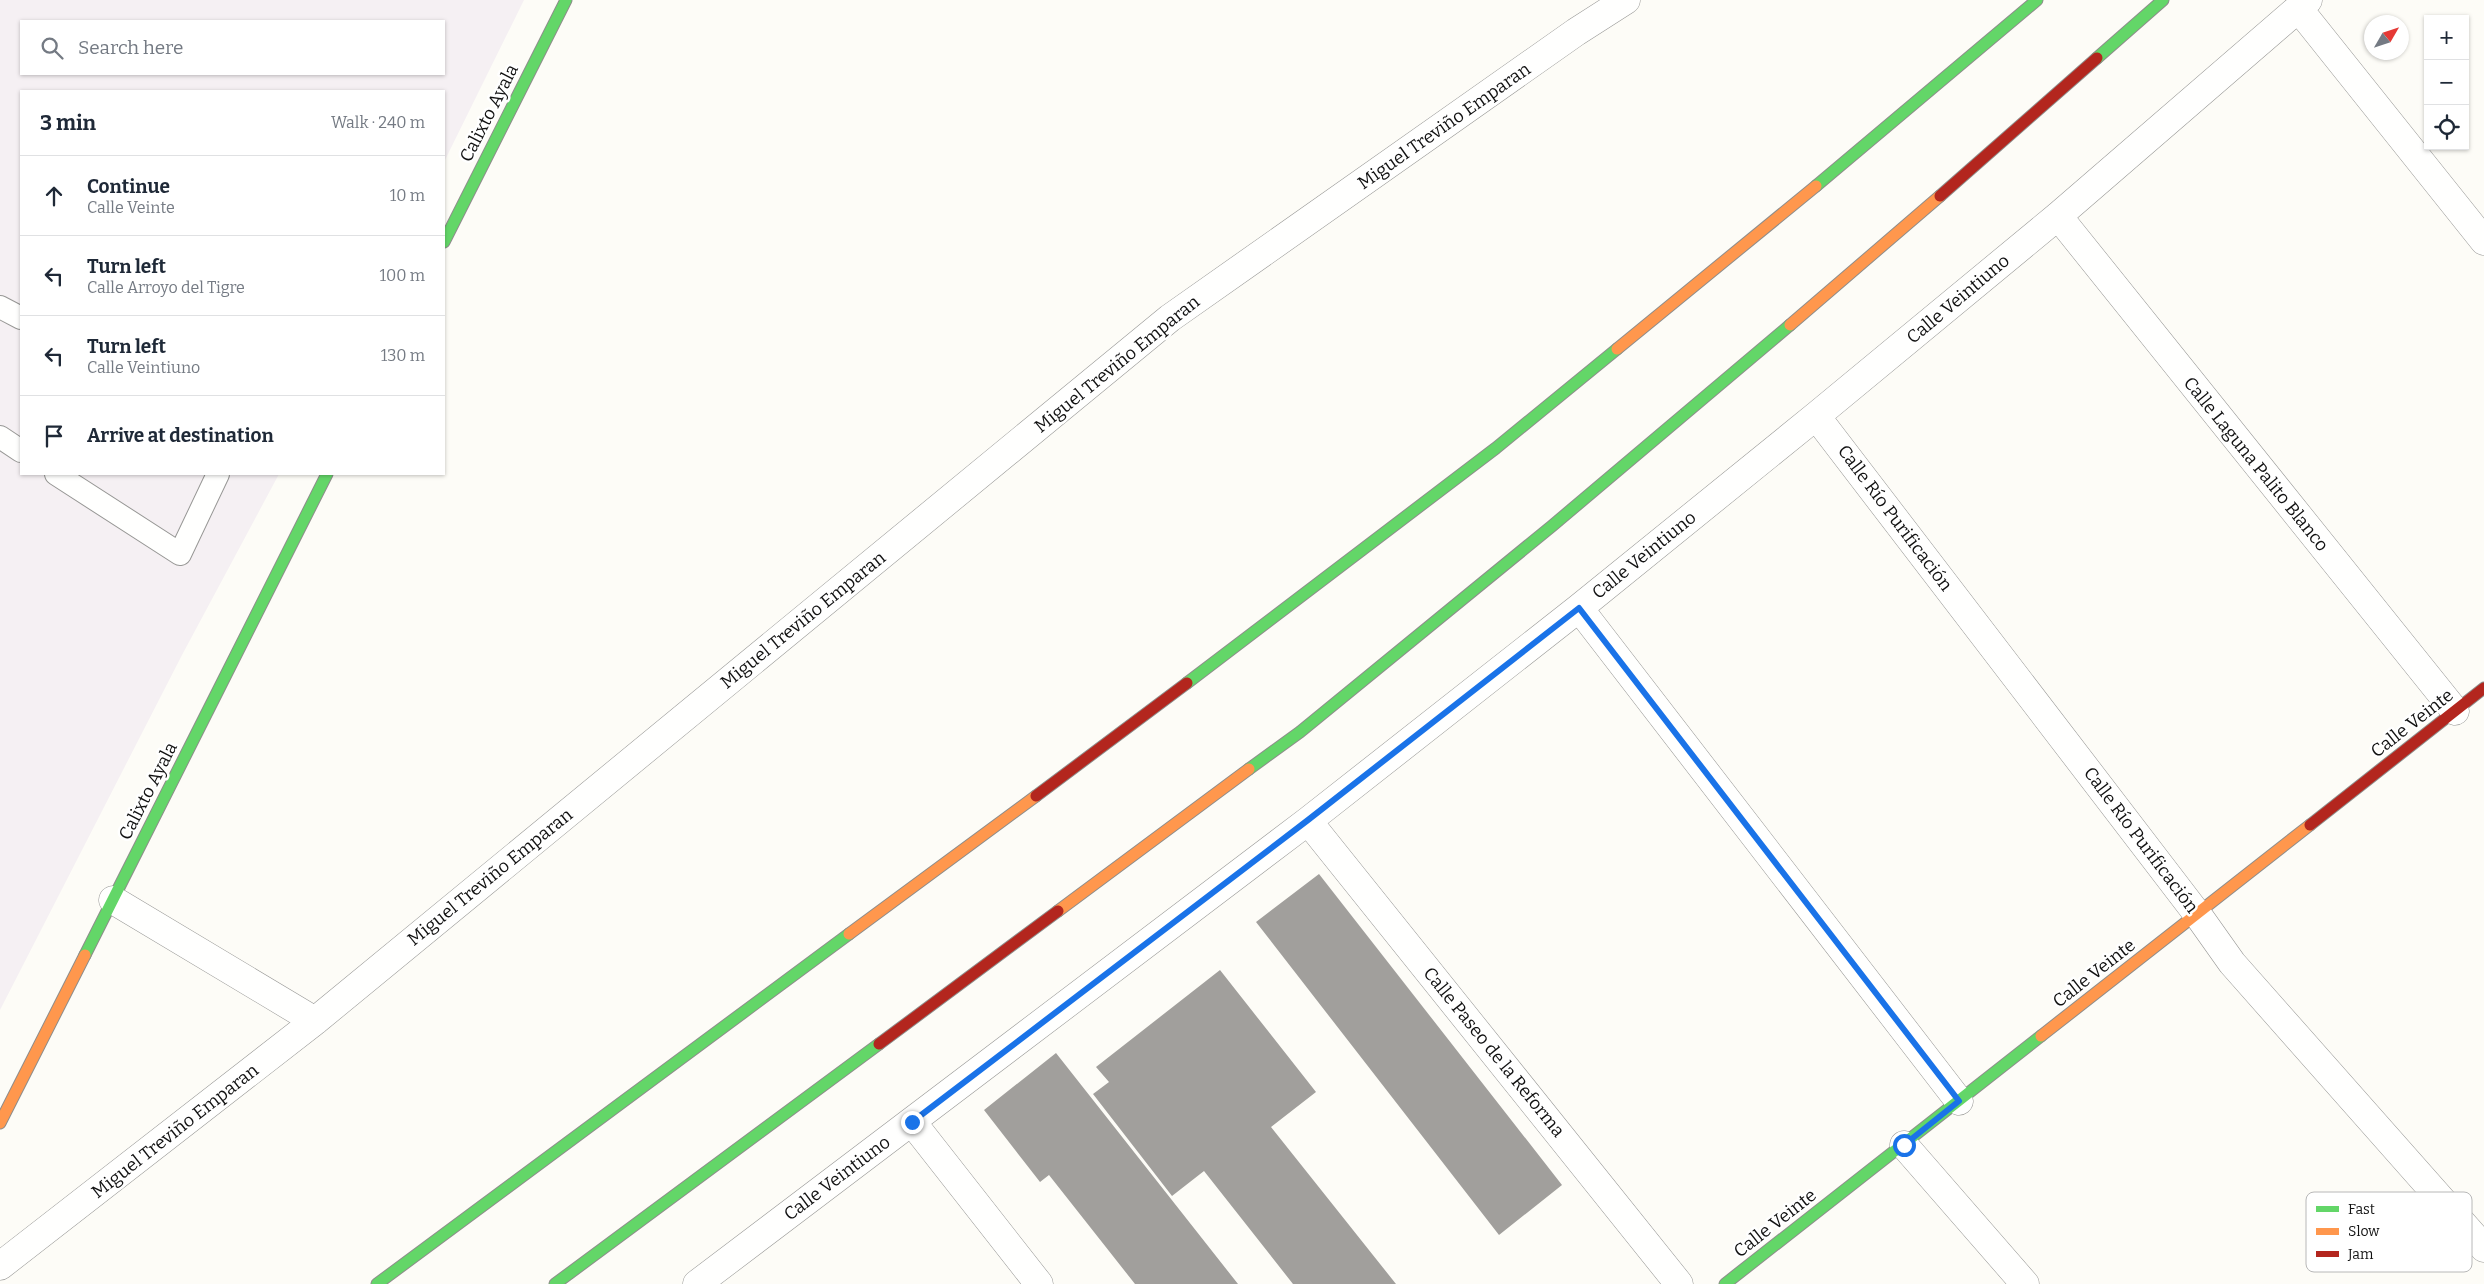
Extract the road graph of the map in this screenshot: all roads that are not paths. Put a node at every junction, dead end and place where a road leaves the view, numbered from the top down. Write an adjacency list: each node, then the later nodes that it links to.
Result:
1 (566, 0): 7 (main road, Calixto Ayala)
2 (1626, 0): 23 (street, Miguel Treviño Emparan)
3 (2037, 0): 32 (main road)
4 (2162, 0): 33 (main road)
5 (2303, 4): 6 (street, Calle Veintiuno); 8 (street)
6 (2058, 216): 11 (street, Calle Veintiuno); 19 (street, Calle Laguna Palito Blanco)
7 (445, 237)
8 (2484, 241)
9 (0, 307): 10 (lane)
10 (20, 317)
11 (1816, 416): 17 (street, Calle Veintiuno); 22 (street, Calle Río Purificación)
12 (0, 437): 13 (lane)
13 (20, 450)
14 (58, 475): 15 (lane)
15 (218, 475)
16 (326, 475): 21 (main road, Calixto Ayala)
17 (1579, 608): 20 (street, Calle Veintiuno); 24 (street)
18 (2484, 689): 19 (main road, Calle Veinte)
19 (2455, 711): 22 (main road, Calle Veinte)
20 (1308, 820): 25 (street, Calle Veintiuno); 36 (street, Calle Paseo de la Reforma)
21 (113, 900): 23 (street); 26 (main road, Calixto Ayala)
22 (2198, 914): 24 (main road, Calle Veinte); 28 (street, Calle Río Purificación)
23 (315, 1020): 31 (street, Miguel Treviño Emparan)
24 (1959, 1101): 27 (main road, Calle Veinte)
25 (912, 1122): 34 (street, Calle Veintiuno); 35 (street)
26 (0, 1123)
27 (1904, 1145): 37 (main road, Calle Veinte); 38 (street)
28 (2434, 1192)
29 (2472, 1234): 30 (street, Calle Río Purificación)
30 (2484, 1248)
31 (0, 1266)
32 (377, 1284)
33 (555, 1284)
34 (697, 1284)
35 (1039, 1284)
36 (1679, 1284)
37 (1725, 1284)
38 (2025, 1284)

